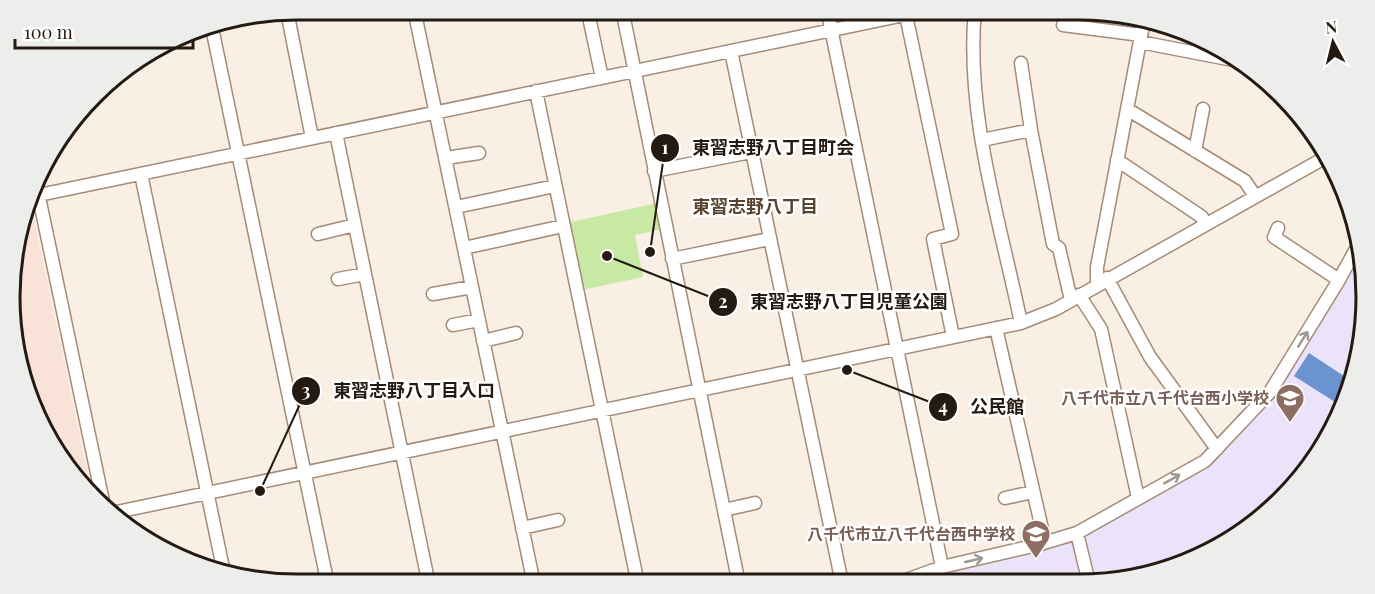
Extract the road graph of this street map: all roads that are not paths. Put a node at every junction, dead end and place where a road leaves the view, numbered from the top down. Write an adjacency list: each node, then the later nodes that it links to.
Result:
1 (288, 20): 25 (street)
2 (416, 20): 22 (street)
3 (590, 20): 18 (street)
4 (624, 20): 17 (street)
5 (828, 20): 11 (street)
6 (883, 20): 11 (street)
7 (907, 20): 62 (street)
8 (974, 20): 26 (street)
9 (1063, 25): 13 (street)
10 (1142, 27): 13 (street)
11 (831, 31): 14 (street); 64 (street)
12 (213, 33): 29 (street)
13 (1140, 38): 15 (street); 20 (street)
14 (731, 51): 17 (street); 28 (street)
15 (1215, 56)
16 (1021, 63): 23 (street)
17 (633, 71): 18 (street); 34 (street)
18 (602, 78): 19 (street)
19 (536, 92): 22 (street); 36 (street)
20 (1127, 109): 27 (street); 32 (street)
21 (1203, 109): 27 (street)
22 (436, 112): 24 (street); 31 (street)
23 (1031, 130): 26 (street); 56 (street)
24 (336, 133): 25 (street); 42 (street)
25 (312, 138): 29 (street)
26 (982, 140): 58 (street)
27 (1196, 151): 39 (street)
28 (751, 152): 34 (street); 46 (street)
29 (238, 153): 35 (street); 71 (street)
30 (478, 153): 31 (street)
31 (446, 158): 40 (street)
32 (1117, 160): 41 (street); 53 (street)
33 (1319, 161): 39 (street)
34 (654, 171): 49 (street)
35 (141, 174): 37 (street); 72 (street)
36 (555, 186): 40 (street); 43 (street)
37 (42, 188)
38 (39, 195): 74 (street)
39 (1255, 196): 41 (street)
40 (456, 207): 47 (street)
41 (1204, 224): 53 (street)
42 (355, 225): 45 (street); 50 (street)
43 (564, 226): 47 (street); 67 (street)
44 (1278, 228): 52 (street)
45 (318, 234)
46 (769, 239): 49 (street); 65 (street)
47 (464, 248): 54 (street)
48 (1352, 256): 52 (street)
49 (672, 259): 66 (street)
50 (365, 274): 51 (street); 70 (street)
51 (338, 279)
52 (1340, 280): 69 (street, one-way to 52)
53 (1102, 281): 56 (street); 69 (street)
54 (472, 287): 55 (street); 57 (street)
55 (433, 294)
56 (1075, 298): 58 (street); 76 (street)
57 (479, 320): 59 (street); 63 (street)
58 (1021, 323): 60 (street)
59 (453, 326)
60 (996, 328): 62 (street); 73 (street)
61 (516, 333): 63 (street)
62 (953, 337): 64 (street)
63 (483, 341): 68 (street)
64 (897, 348): 65 (street); 85 (street)
65 (796, 369): 66 (street); 91 (street)
66 (699, 390): 67 (street); 79 (street)
67 (602, 410): 68 (street); 89 (street)
68 (502, 430): 70 (street); 81 (street)
69 (1217, 449): 76 (street, one-way to 69)
70 (402, 452): 71 (street); 87 (street)
71 (305, 471): 72 (street); 86 (street)
72 (207, 492): 78 (street); 84 (street)
73 (1033, 492): 75 (street); 83 (street)
74 (102, 494)
75 (1005, 498)
76 (1138, 498): 82 (street)
77 (755, 503): 79 (street)
78 (118, 510)
79 (724, 510): 90 (street)
80 (558, 520): 81 (street)
81 (522, 528): 88 (street)
82 (1077, 532): 83 (street); 93 (street)
83 (1045, 542): 85 (street, one-way to 83)
84 (222, 564)
85 (942, 567): 92 (street)
86 (326, 574)
87 (427, 574)
88 (532, 574)
89 (636, 574)
90 (737, 574)
91 (840, 574)
92 (923, 574)
93 (1087, 574)

